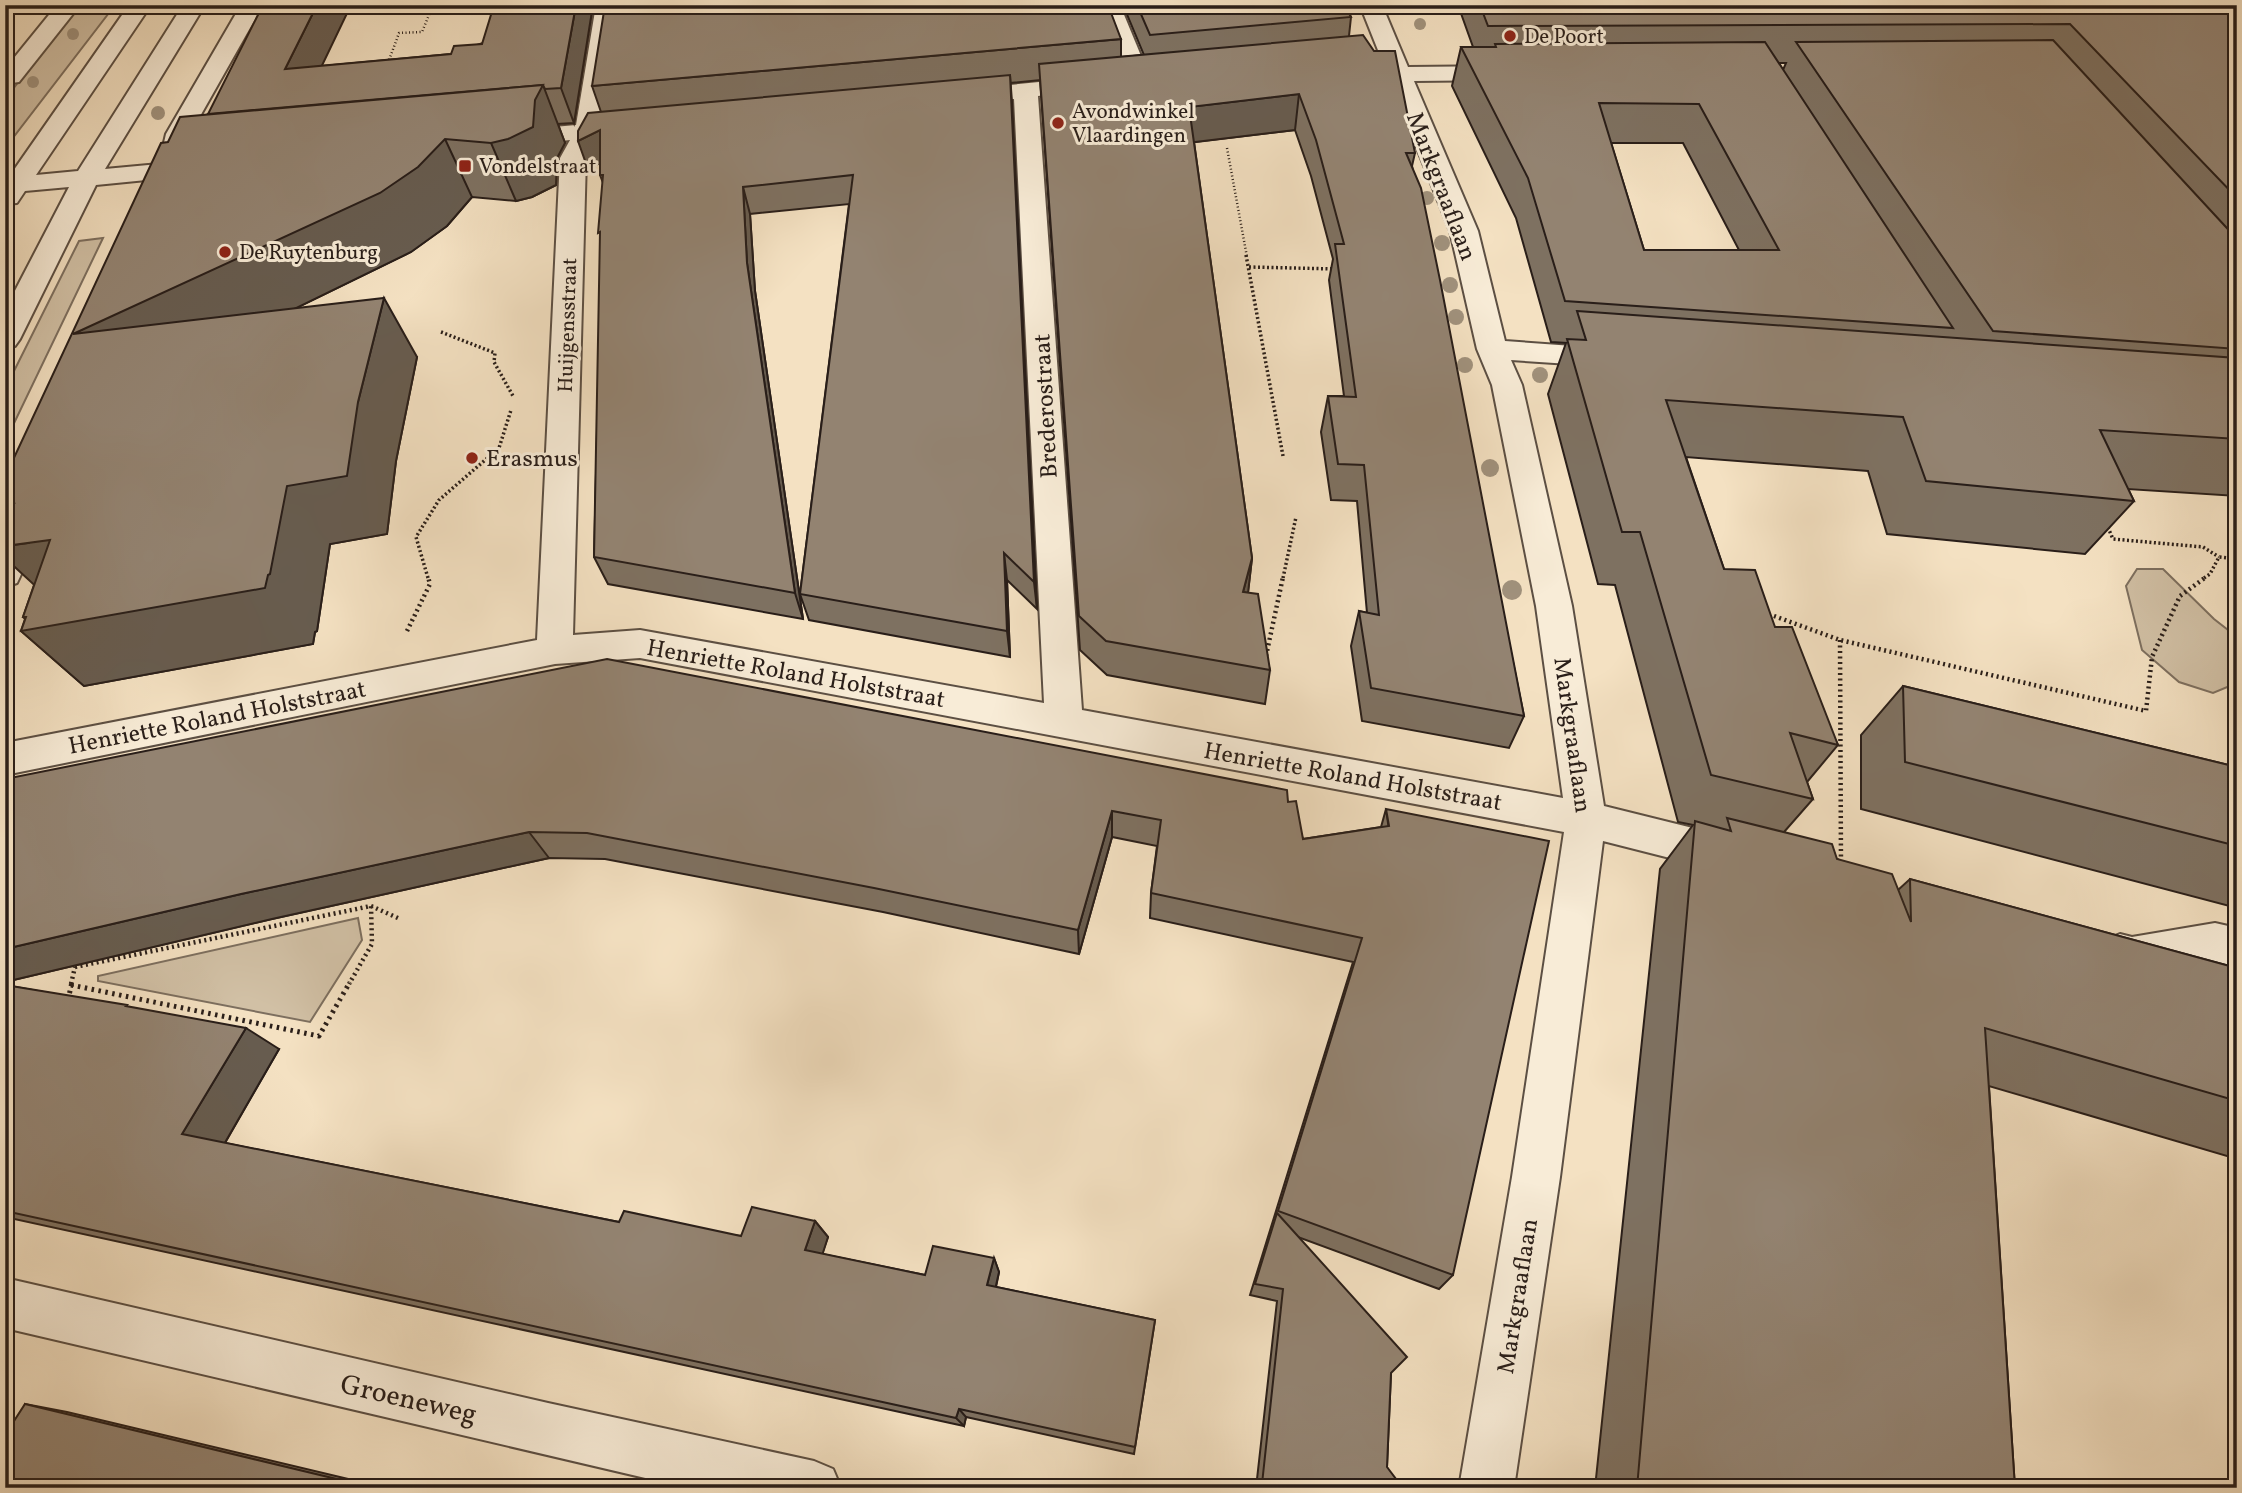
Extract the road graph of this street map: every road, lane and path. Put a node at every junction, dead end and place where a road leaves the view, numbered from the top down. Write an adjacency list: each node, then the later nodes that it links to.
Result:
1 (69, 5): 12 (street)
2 (140, 5): 24 (street)
3 (194, 5): 22 (street)
4 (252, 5): 23 (street)
5 (433, 5): 10 (path)
6 (607, 5): 18 (street, Huijgensstraat)
7 (1109, 5): 14 (street)
8 (1371, 5): 9 (street, Markgraaflaan)
9 (1386, 63): 11 (street); 29 (street, Markgraaflaan)
10 (388, 64)
11 (1524, 73)
12 (8, 77)
13 (1166, 77): 14 (street)
14 (1139, 80): 15 (street)
15 (1026, 90): 16 (street); 43 (street, Brederostraat)
16 (930, 99)
17 (655, 125): 18 (street)
18 (587, 131): 19 (street); 41 (street, Huijgensstraat)
19 (483, 141)
20 (1227, 148): 25 (path)
21 (222, 167): 23 (street)
22 (87, 178): 23 (street); 24 (street); 28 (street)
23 (169, 185)
24 (9, 190)
25 (1249, 267): 26 (path); 31 (path)
26 (1341, 269)
27 (441, 332): 39 (path)
28 (5, 339)
29 (1492, 349): 30 (street); 45 (street, Markgraaflaan)
30 (1641, 359)
31 (1283, 456)
32 (43, 490): 37 (street)
33 (1296, 517): 42 (path)
34 (2103, 518): 35 (path)
35 (2219, 557): 36 (path); 40 (path)
36 (2237, 559)
37 (5, 574)
38 (1774, 616): 40 (path)
39 (405, 635)
40 (1840, 640): 47 (path)
41 (555, 650): 43 (street, Henriette Roland Holststraat); 44 (street, Henriette Roland Holststraat)
42 (1264, 663)
43 (1064, 722): 45 (street, Henriette Roland Holststraat)
44 (5, 759)
45 (1586, 819): 46 (street, Henriette Roland Holststraat); 58 (street, Markgraaflaan)
46 (1760, 863)
47 (1841, 870)
48 (371, 906): 49 (path); 53 (path); 54 (path)
49 (400, 919)
50 (2078, 943): 51 (street)
51 (2237, 948)
52 (78, 954): 53 (path)
53 (75, 968): 54 (path)
54 (71, 985): 55 (path)
55 (66, 1010)
56 (5, 1303): 57 (street, Groeneweg)
57 (814, 1488)
58 (1486, 1488)

